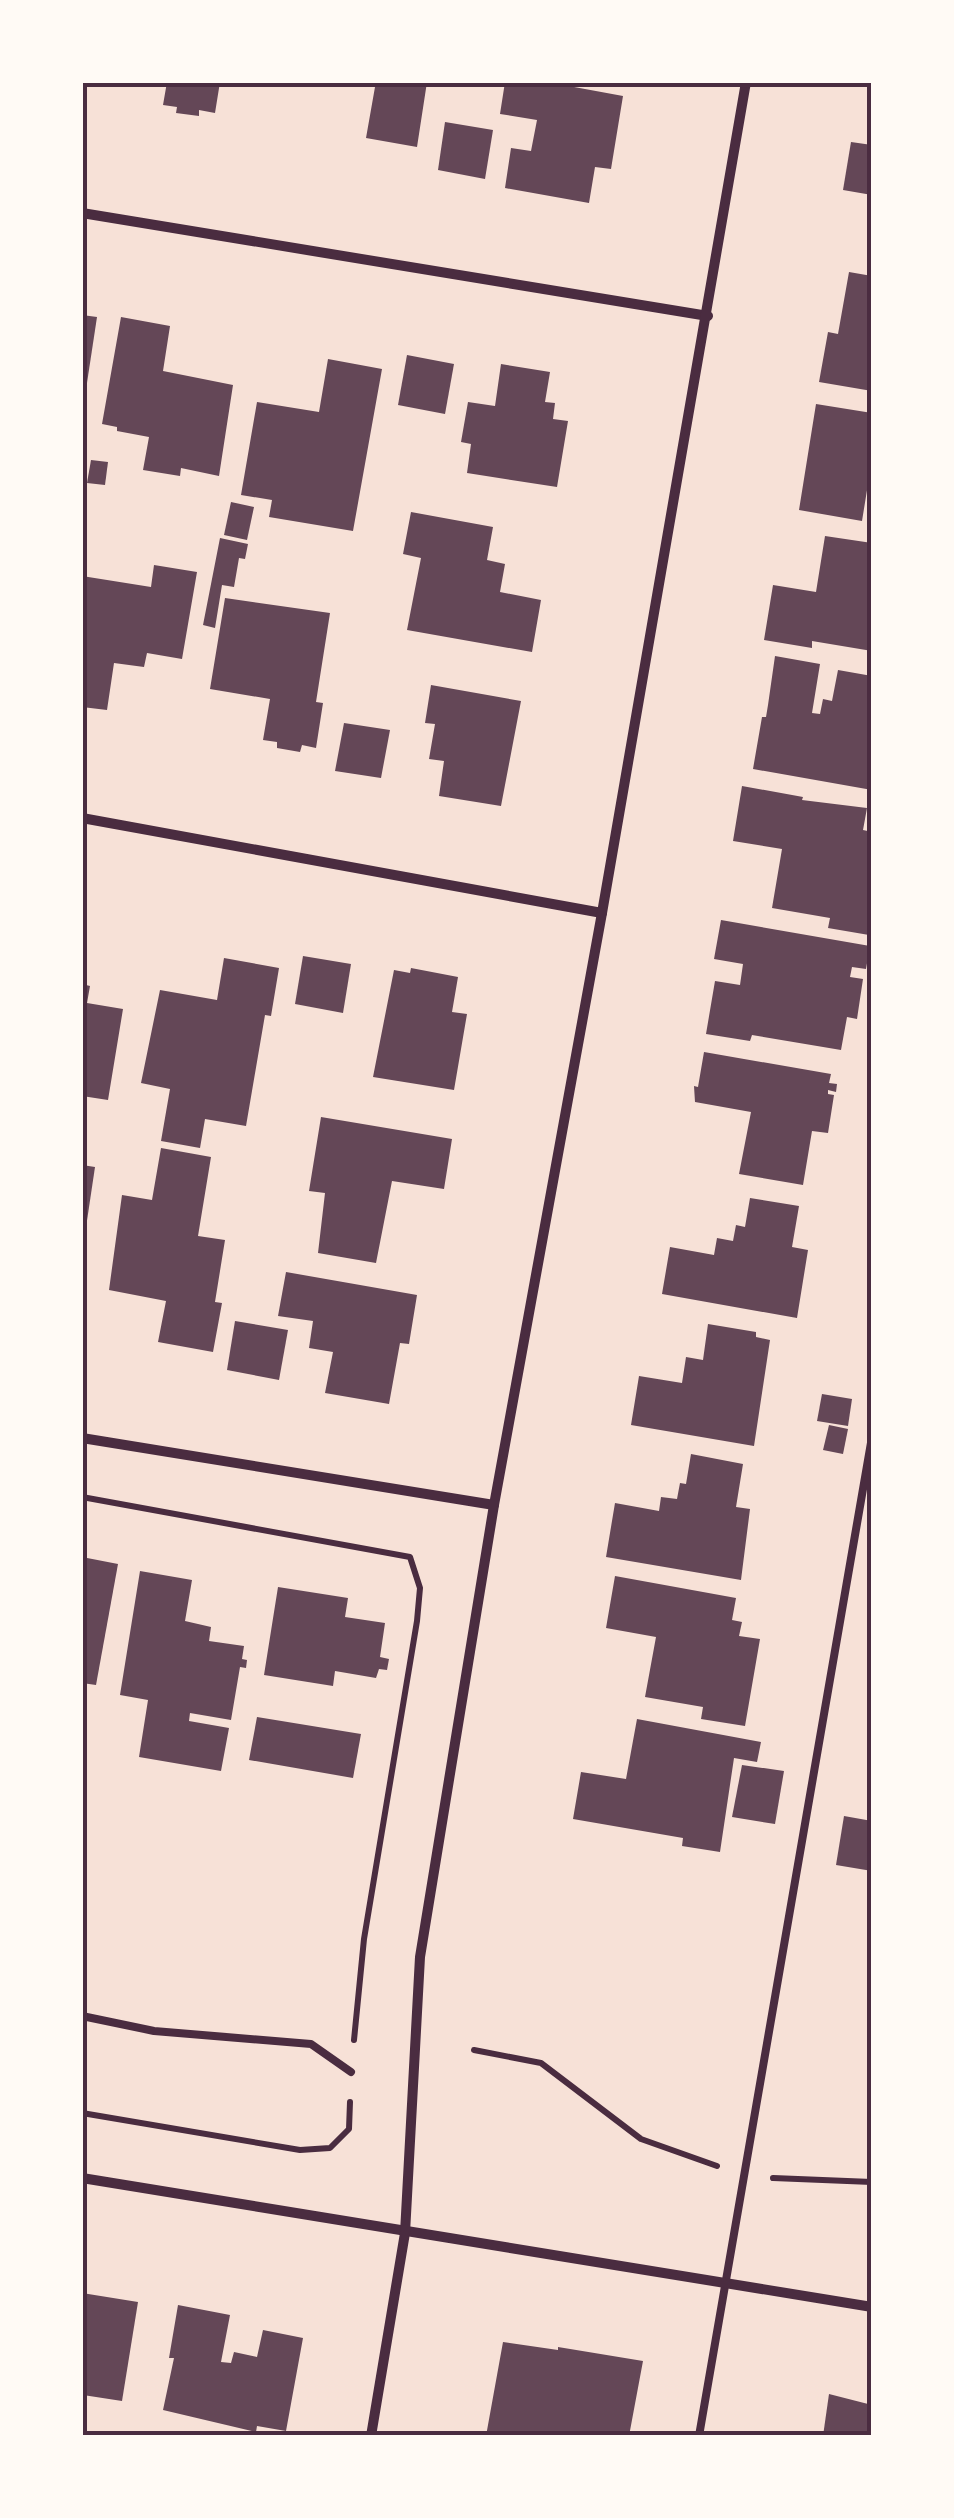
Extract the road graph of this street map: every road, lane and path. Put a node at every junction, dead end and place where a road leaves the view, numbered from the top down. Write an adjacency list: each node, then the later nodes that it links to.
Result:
1 (746, 82): 3 (street)
2 (82, 213): 3 (street)
3 (708, 316): 5 (street)
4 (82, 818): 5 (street)
5 (602, 913): 9 (street)
6 (82, 1438): 9 (street)
7 (872, 1438): 14 (lane)
8 (82, 1497): 12 (path)
9 (494, 1505): 17 (street)
10 (82, 2016): 12 (lane)
11 (474, 2050): 14 (path)
12 (351, 2072): 13 (path)
13 (82, 2113)
14 (745, 2176): 16 (path); 18 (lane)
15 (82, 2178): 17 (street)
16 (872, 2182)
17 (405, 2233): 18 (street); 20 (street)
18 (724, 2284): 19 (street); 21 (lane)
19 (872, 2307)
20 (371, 2436)
21 (699, 2436)

